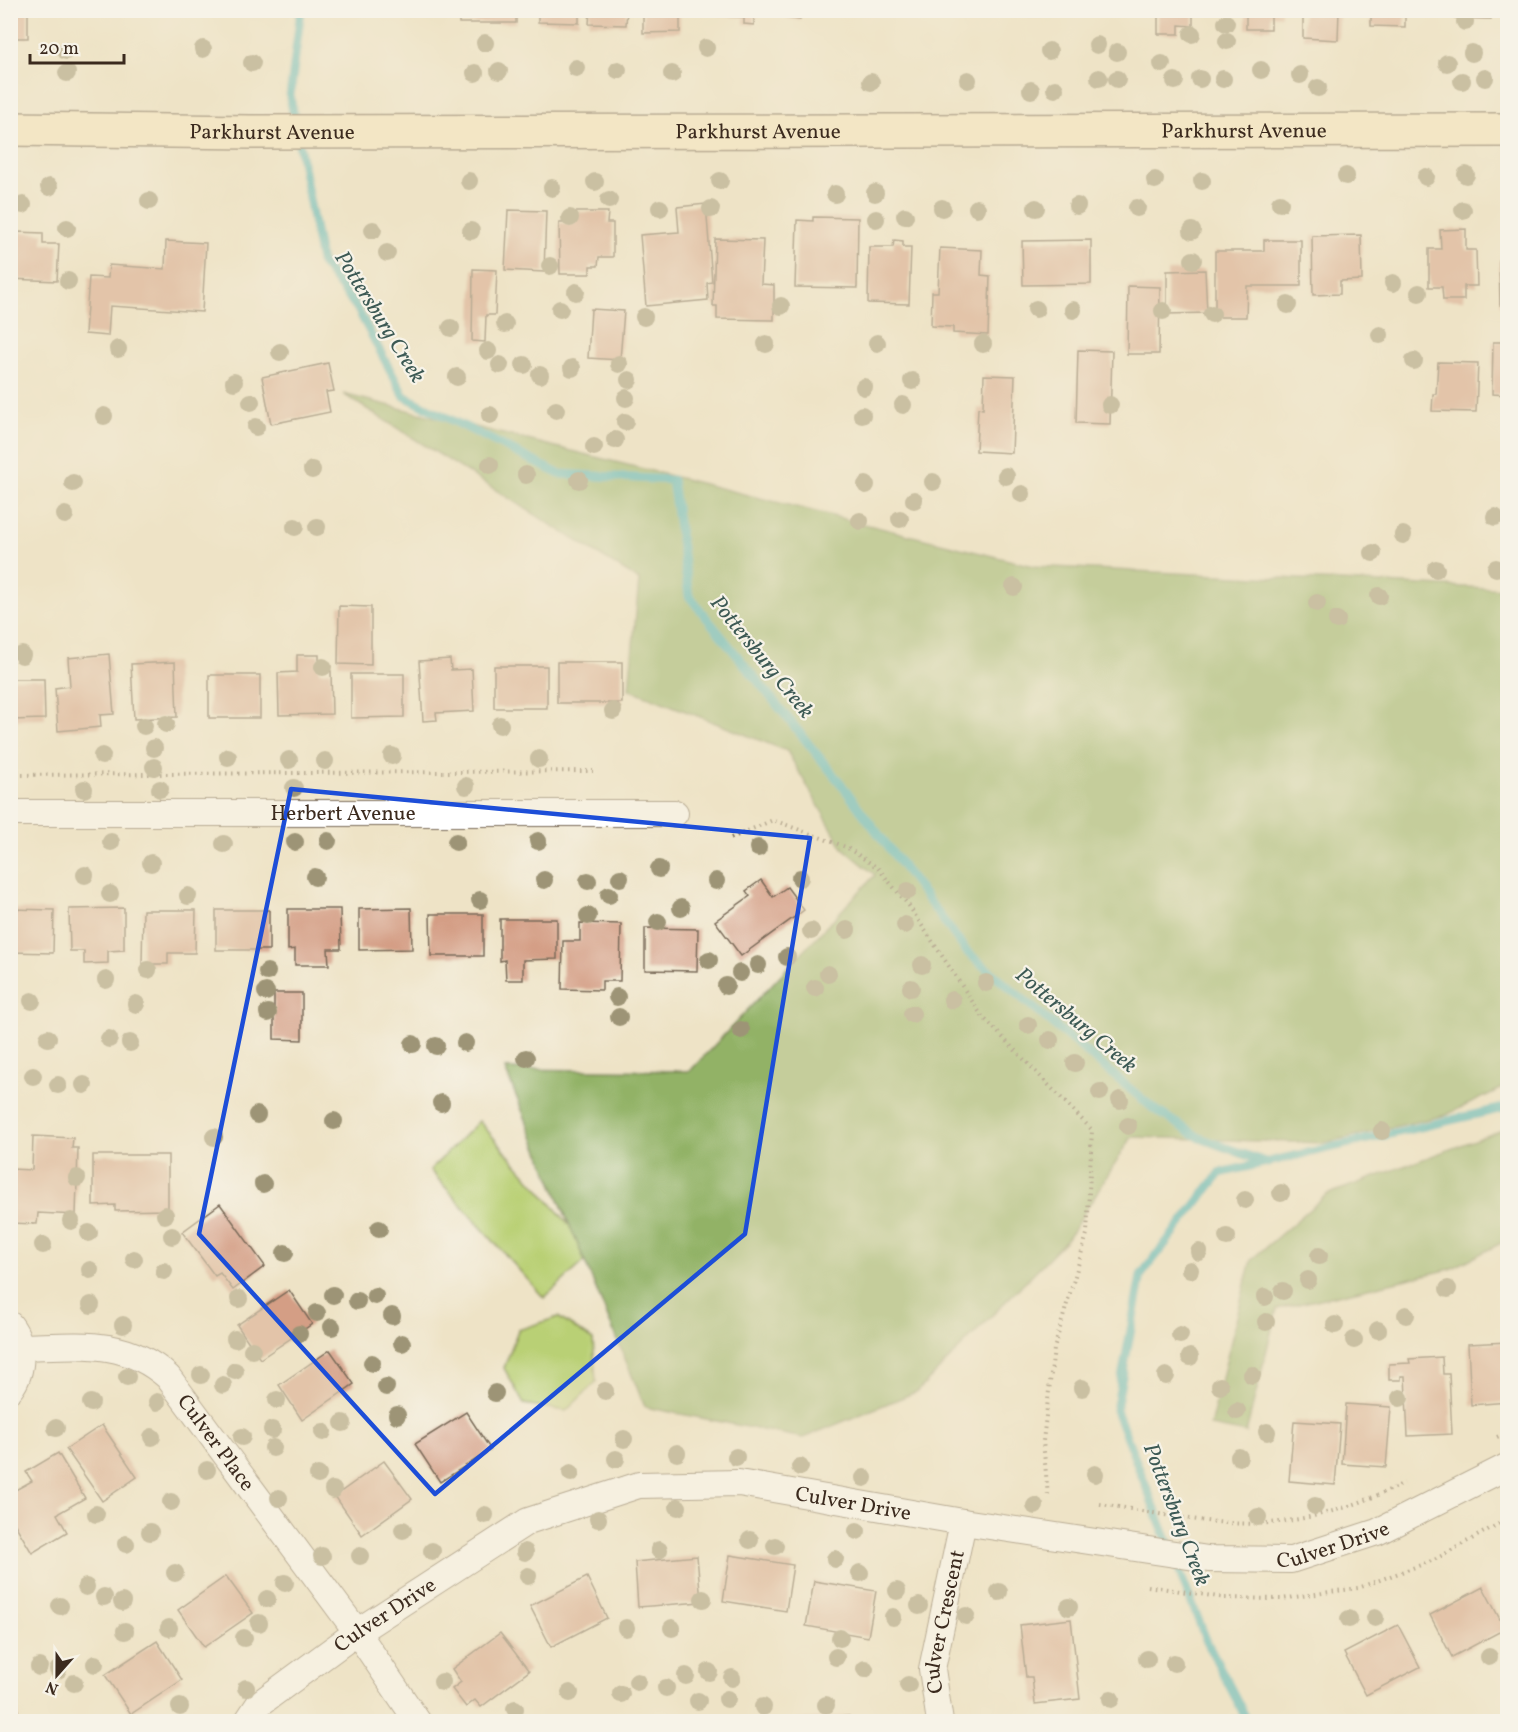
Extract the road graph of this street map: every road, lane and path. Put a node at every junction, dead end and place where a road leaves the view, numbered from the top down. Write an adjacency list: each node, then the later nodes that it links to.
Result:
1 (10, 129): 2 (street, Parkhurst Avenue)
2 (1508, 129)
3 (593, 771): 4 (path)
4 (10, 775)
5 (10, 813): 6 (street, Herbert Avenue)
6 (675, 813)
7 (731, 838): 14 (path)
8 (15, 1336): 9 (street, Culver Place); 19 (street, Culver Place)
9 (10, 1389)
10 (1508, 1432): 11 (path)
11 (1487, 1443)
12 (1506, 1469): 16 (street, Culver Drive)
13 (1414, 1478): 15 (path)
14 (1048, 1496)
15 (1100, 1504)
16 (963, 1522): 19 (street, Culver Drive); 22 (street, Culver Crescent)
17 (1502, 1522): 18 (path)
18 (1148, 1586)
19 (357, 1632): 20 (street, Culver Drive); 21 (street)
20 (247, 1722)
21 (418, 1722)
22 (940, 1722)

